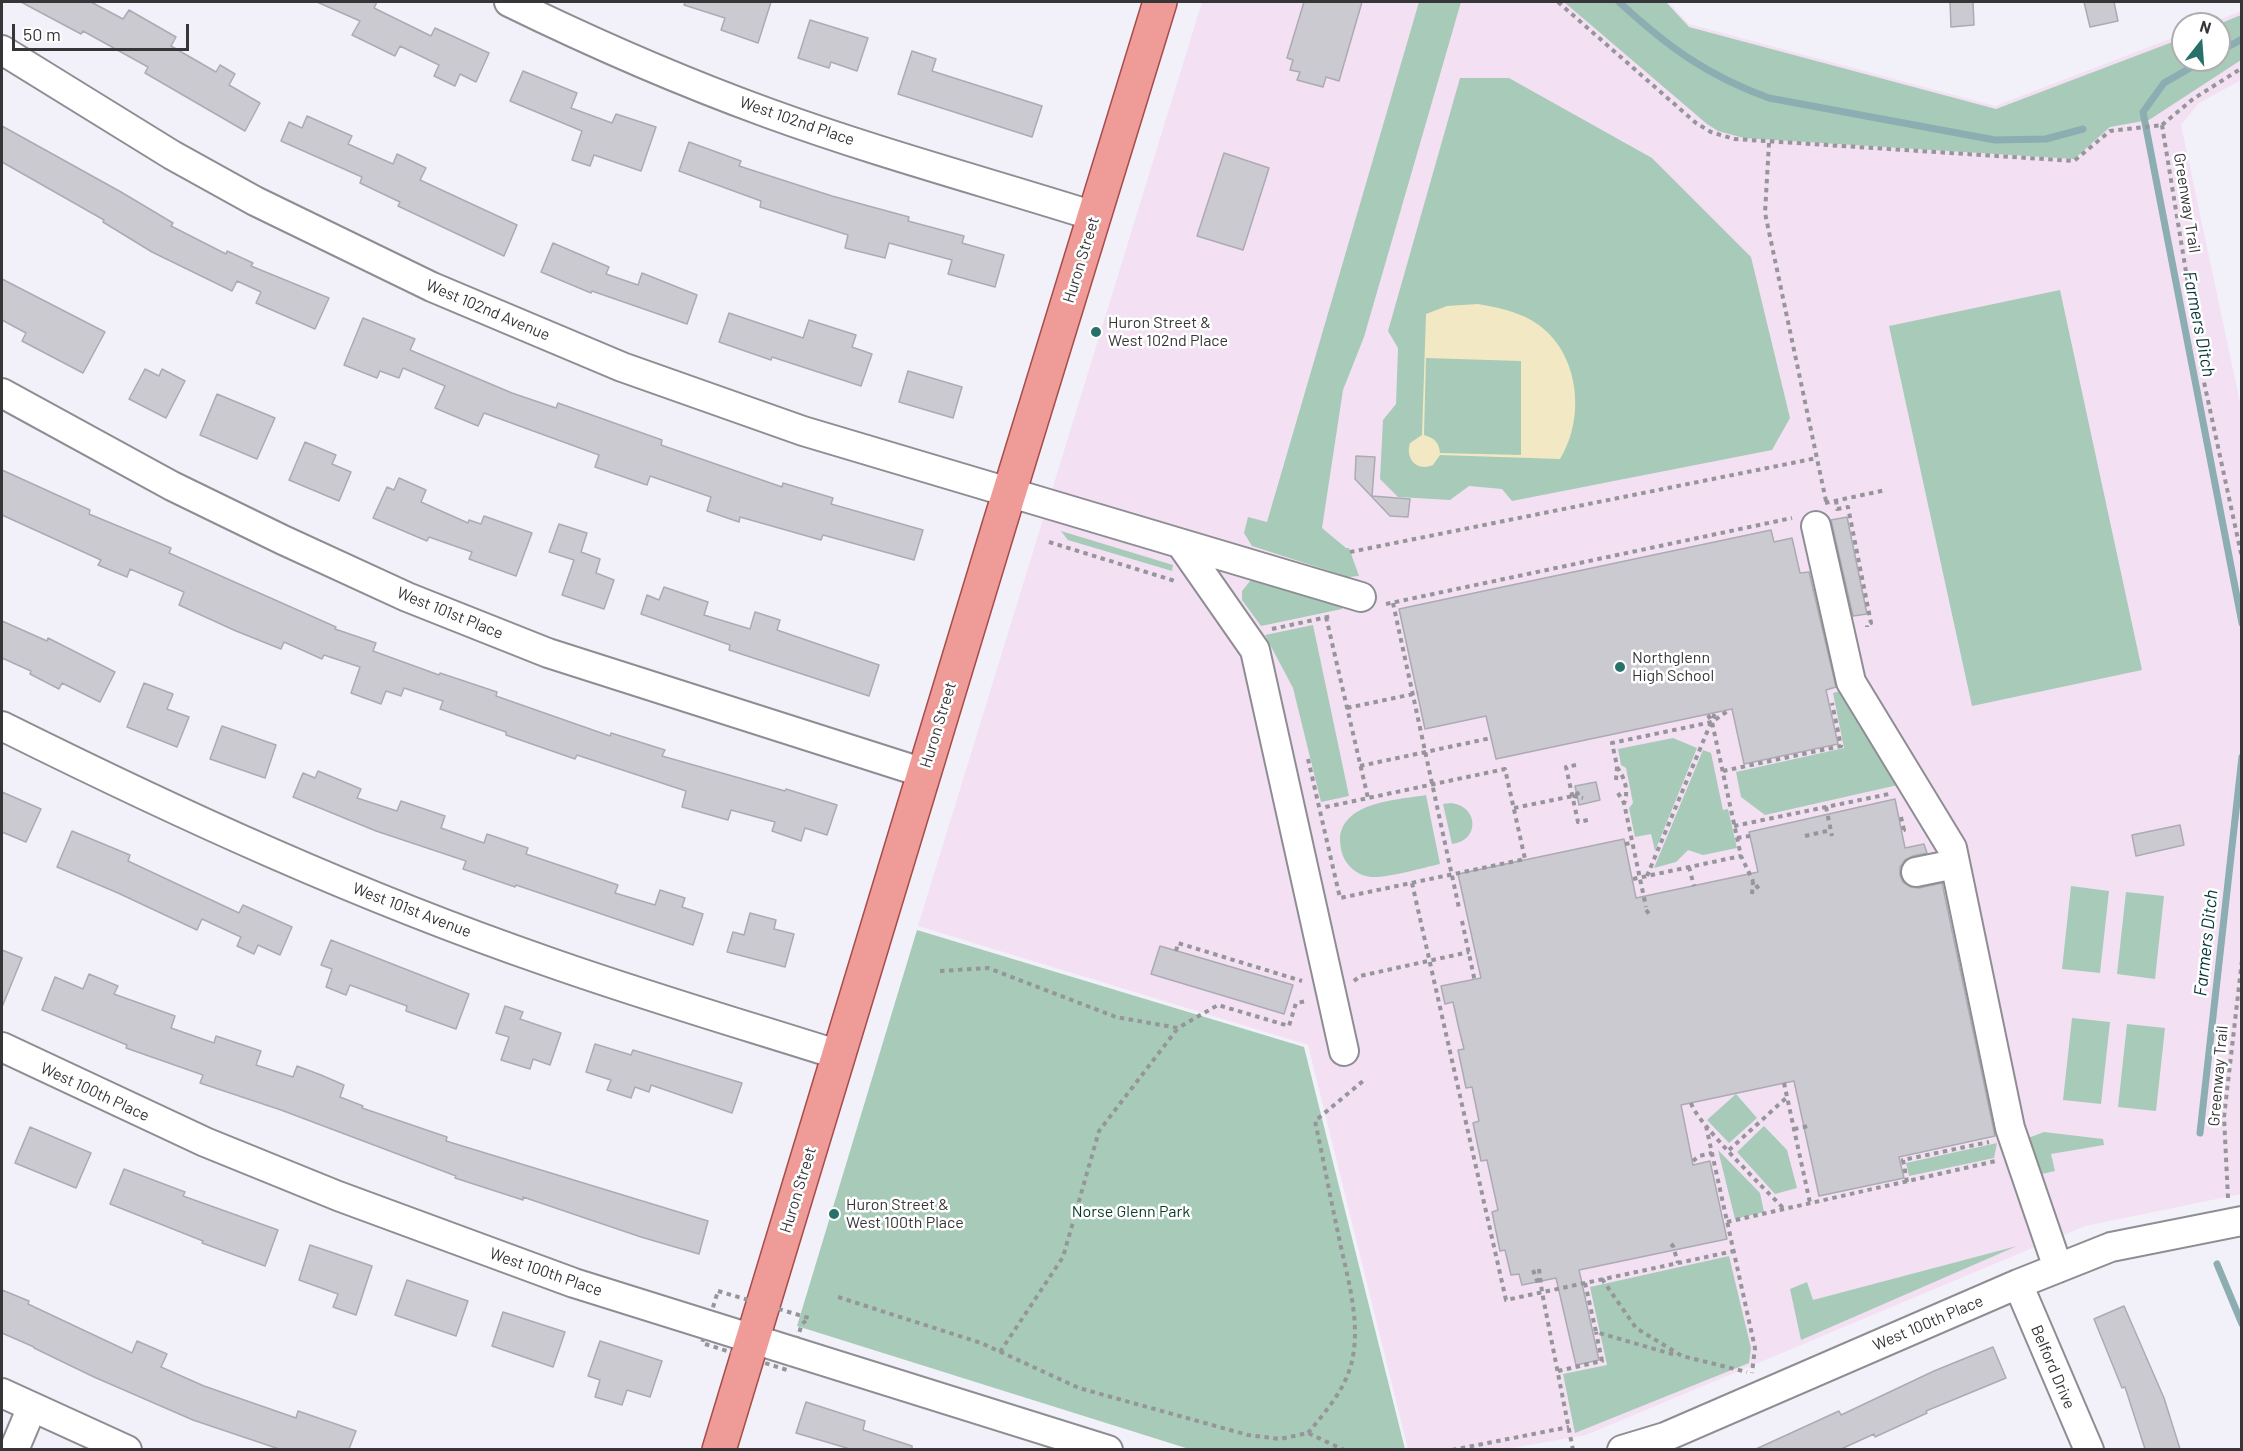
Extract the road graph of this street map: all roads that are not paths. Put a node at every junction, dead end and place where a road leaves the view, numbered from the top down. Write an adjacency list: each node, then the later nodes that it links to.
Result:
1 (509, 2): 4 (street, West 102nd Place)
2 (1160, 2): 4 (main road, Huron Street)
3 (2, 50): 6 (street, West 102nd Avenue)
4 (1094, 216): 6 (main road, Huron Street)
5 (2, 393): 11 (street, West 101st Place)
6 (1008, 494): 8 (street, West 102nd Avenue); 11 (main road, Huron Street)
7 (1804, 522): 12 (street)
8 (1181, 544): 9 (street, West 102nd Avenue); 15 (street)
9 (1371, 601)
10 (2, 726): 16 (street, West 101st Avenue)
11 (924, 773): 16 (main road, Huron Street)
12 (1955, 864): 13 (street); 18 (street)
13 (1916, 872)
14 (2, 1047): 20 (street, West 100th Place)
15 (1344, 1051)
16 (839, 1055): 20 (main road, Huron Street)
17 (2241, 1221): 18 (street, West 100th Place)
18 (2058, 1268): 19 (street, West 100th Place)
19 (2018, 1284): 27 (street, West 100th Place); 28 (street, Belford Drive)
20 (753, 1340): 25 (main road, Huron Street); 26 (street, West 100th Place)
21 (2, 1393): 22 (street)
22 (32, 1407): 23 (street); 24 (street)
23 (15, 1449)
24 (127, 1449)
25 (719, 1449)
26 (1108, 1449)
27 (1622, 1449)
28 (2089, 1449)

